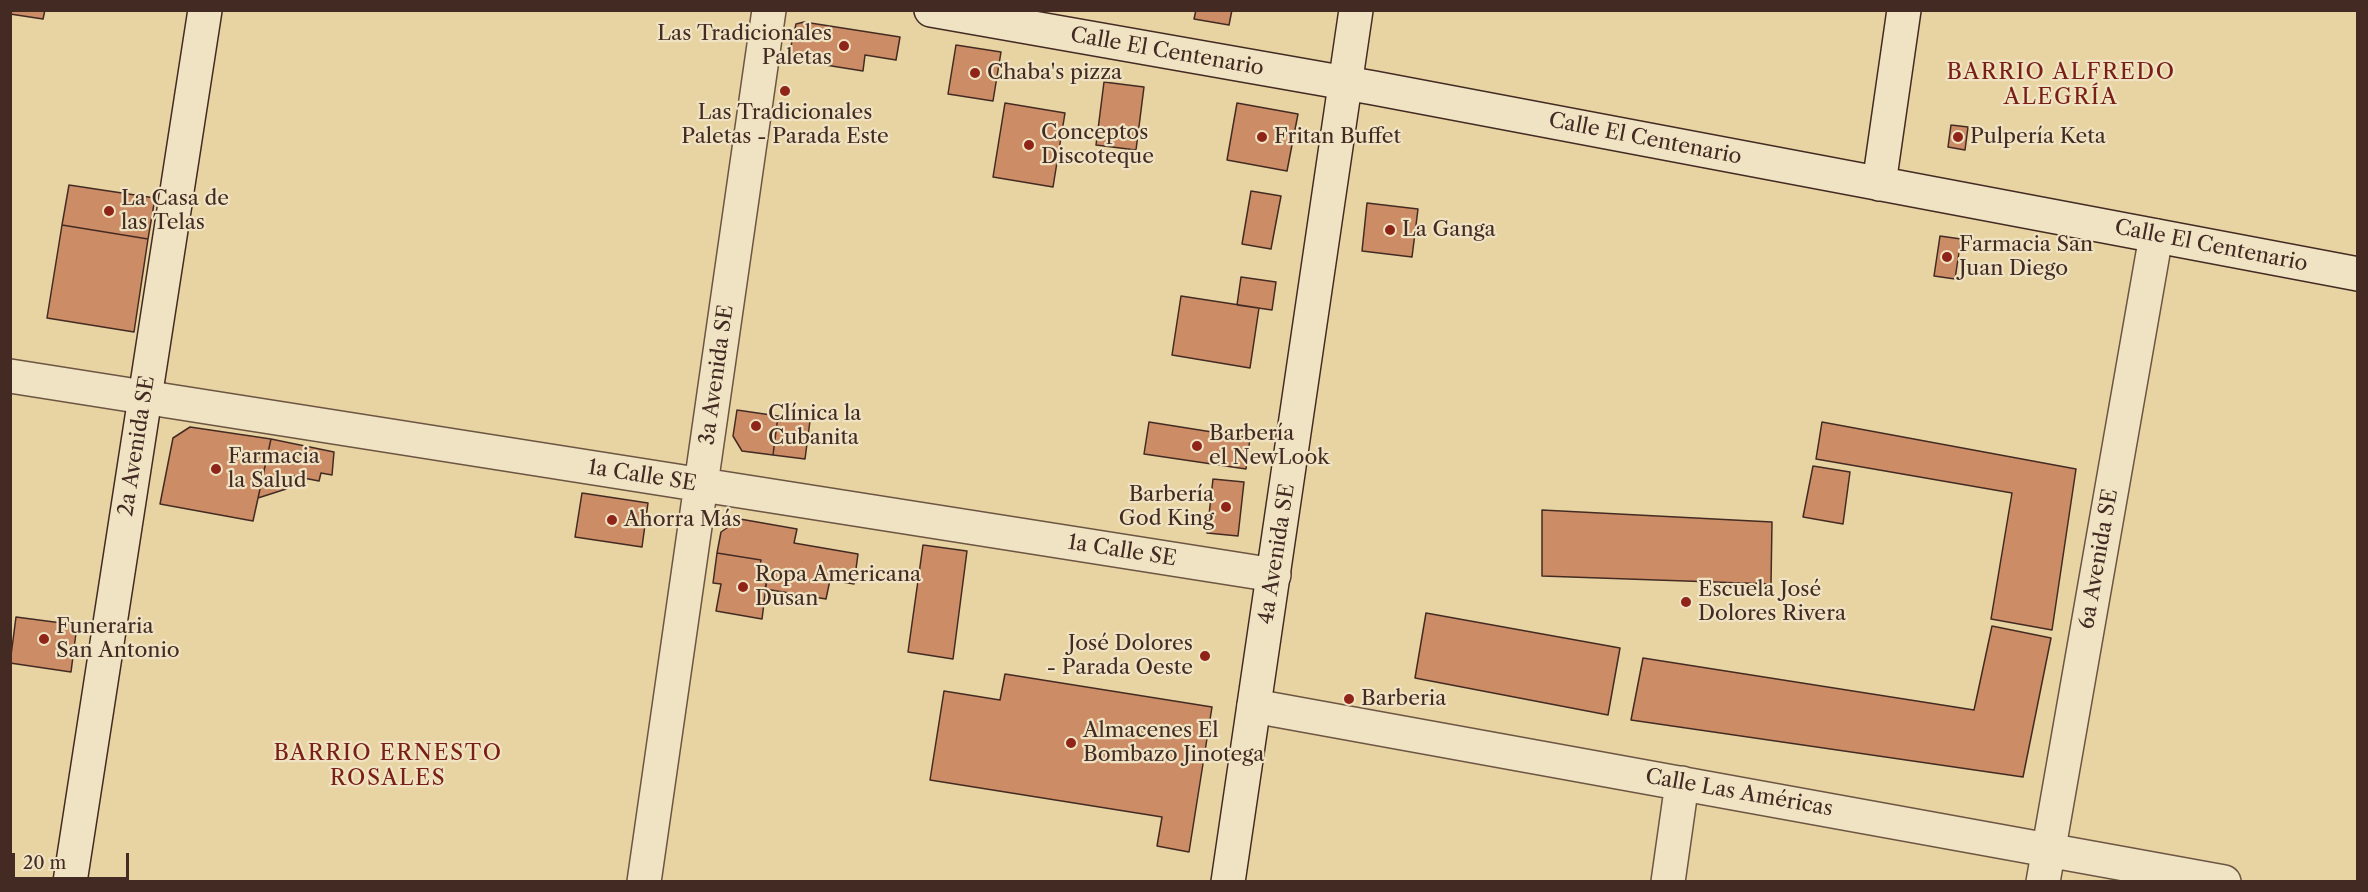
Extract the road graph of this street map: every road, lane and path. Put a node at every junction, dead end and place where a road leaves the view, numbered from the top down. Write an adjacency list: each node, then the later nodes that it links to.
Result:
1 (205, 10): 11 (street, 2a Avenida SE)
2 (769, 10): 12 (street, 3a Avenida SE)
3 (931, 10): 6 (street, Calle El Centenario)
4 (1356, 10): 6 (street, 4a Avenida SE)
5 (1904, 10): 7 (street)
6 (1360, 86): 7 (street, Calle El Centenario); 13 (street, 4a Avenida SE)
7 (1879, 184): 8 (street, Calle El Centenario)
8 (2156, 236): 9 (street, Calle El Centenario); 16 (street, 6a Avenida SE)
9 (2358, 274)
10 (10, 376): 11 (street, 1a Calle SE)
11 (145, 397): 12 (street, 1a Calle SE); 17 (street, 2a Avenida SE)
12 (701, 485): 13 (street, 1a Calle SE); 18 (street, 3a Avenida SE)
13 (1274, 575): 14 (street, 4a Avenida SE)
14 (1254, 706): 15 (street, Calle Las Américas); 19 (street, 4a Avenida SE)
15 (1682, 783): 16 (street, Calle Las Américas); 20 (street)
16 (2048, 850): 21 (street, 6a Avenida SE); 22 (street, Calle Las Américas)
17 (70, 882)
18 (644, 882)
19 (1228, 882)
20 (1668, 882)
21 (2043, 882)
22 (2223, 882)

